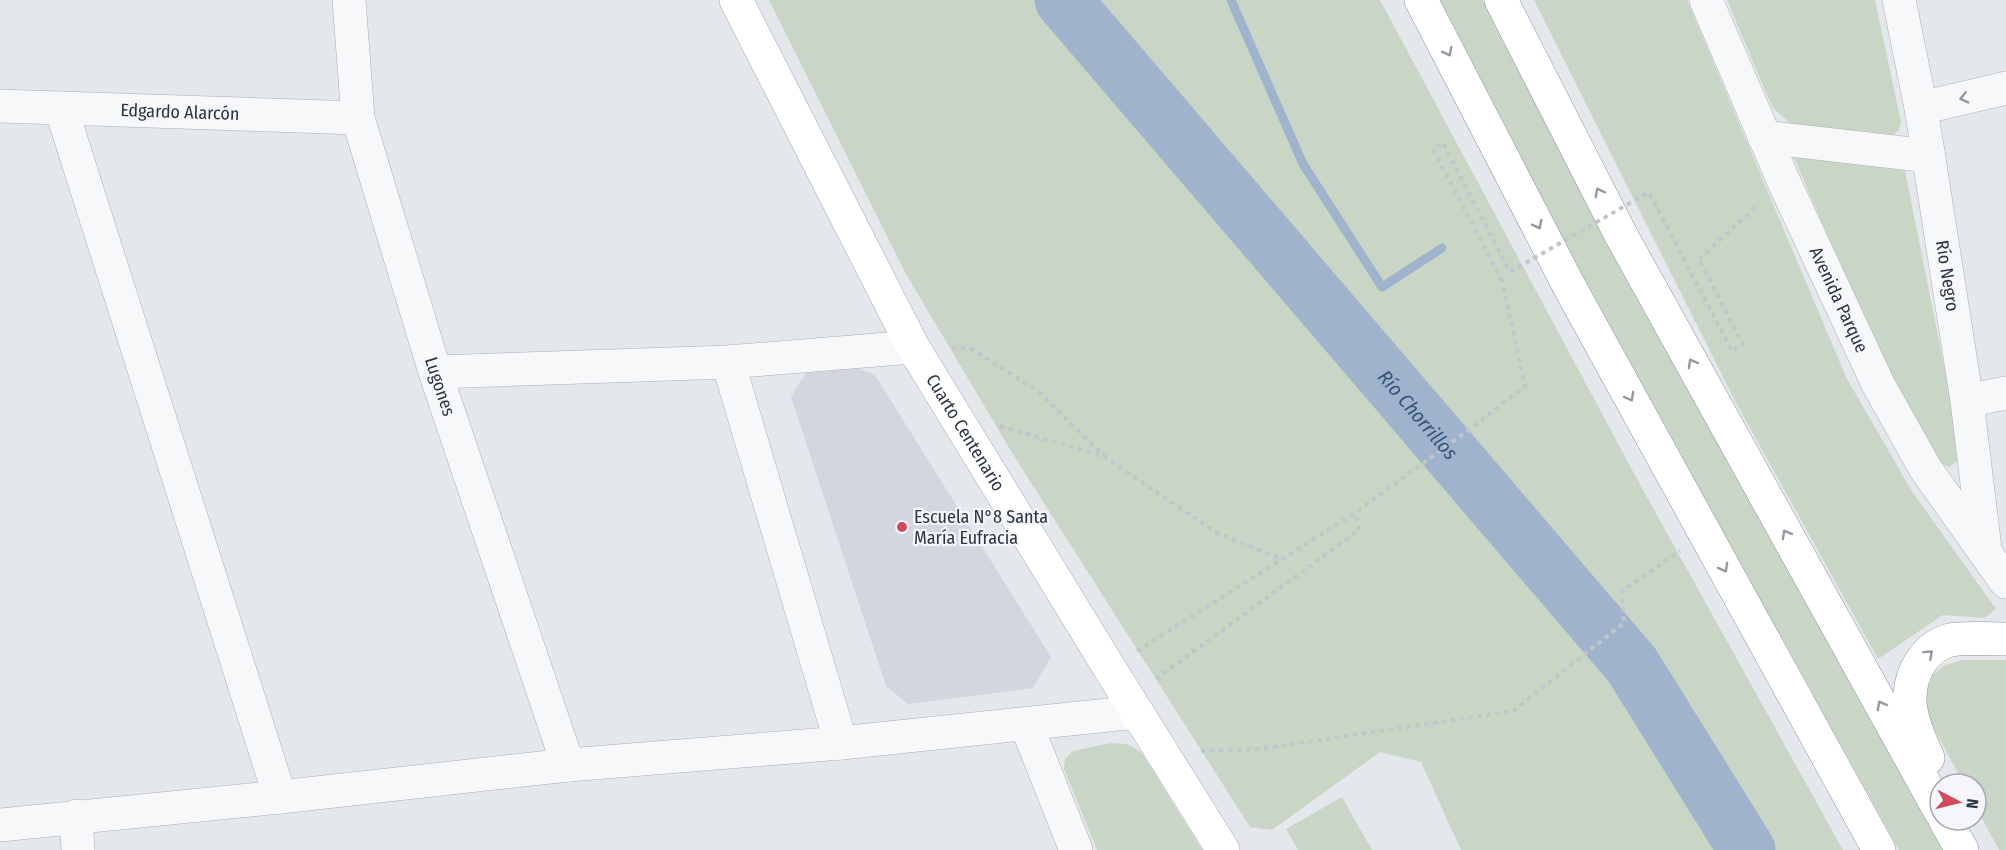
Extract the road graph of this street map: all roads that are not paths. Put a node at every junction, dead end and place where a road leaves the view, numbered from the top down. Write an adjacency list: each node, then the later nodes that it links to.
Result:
1 (350, 0): 11 (street, Lugones)
2 (736, 0): 14 (main road, Cuarto Centenario)
3 (1421, 0): 36 (main road, one-way to 36)
4 (1501, 0): 27 (main road, one-way to 4)
5 (1706, 0): 12 (street, Avenida Parque)
6 (1899, 0): 10 (street, Río Negro)
7 (2006, 88): 10 (street, one-way to 10)
8 (0, 106): 9 (street, Edgardo Alarcón)
9 (61, 108): 11 (street, Edgardo Alarcón); 28 (street)
10 (1921, 108): 13 (street, Río Negro)
11 (358, 118): 16 (street, Lugones)
12 (1764, 137): 13 (street); 19 (street, Avenida Parque)
13 (1929, 156): 18 (street, Río Negro)
14 (913, 347): 15 (street); 22 (main road, Cuarto Centenario)
15 (729, 362): 16 (street); 24 (street)
16 (435, 372): 25 (street, Lugones)
17 (2006, 393): 18 (street)
18 (1966, 401): 19 (street, Río Negro)
19 (1985, 554): 20 (street, Avenida Parque)
20 (2006, 582)
21 (2006, 639): 26 (main road, one-way to 21)
22 (1133, 706): 23 (street); 35 (main road, Cuarto Centenario)
23 (1026, 724): 24 (street); 34 (street)
24 (841, 743): 25 (street)
25 (568, 765): 28 (street)
26 (1935, 772)
27 (1928, 789)
28 (280, 797): 29 (street)
29 (76, 816): 30 (street); 33 (street)
30 (0, 825)
31 (1952, 832): 37 (main road)
32 (1964, 832): 38 (main road)
33 (78, 850)
34 (1076, 850)
35 (1223, 850)
36 (1879, 850)
37 (1962, 850)
38 (1972, 850)

